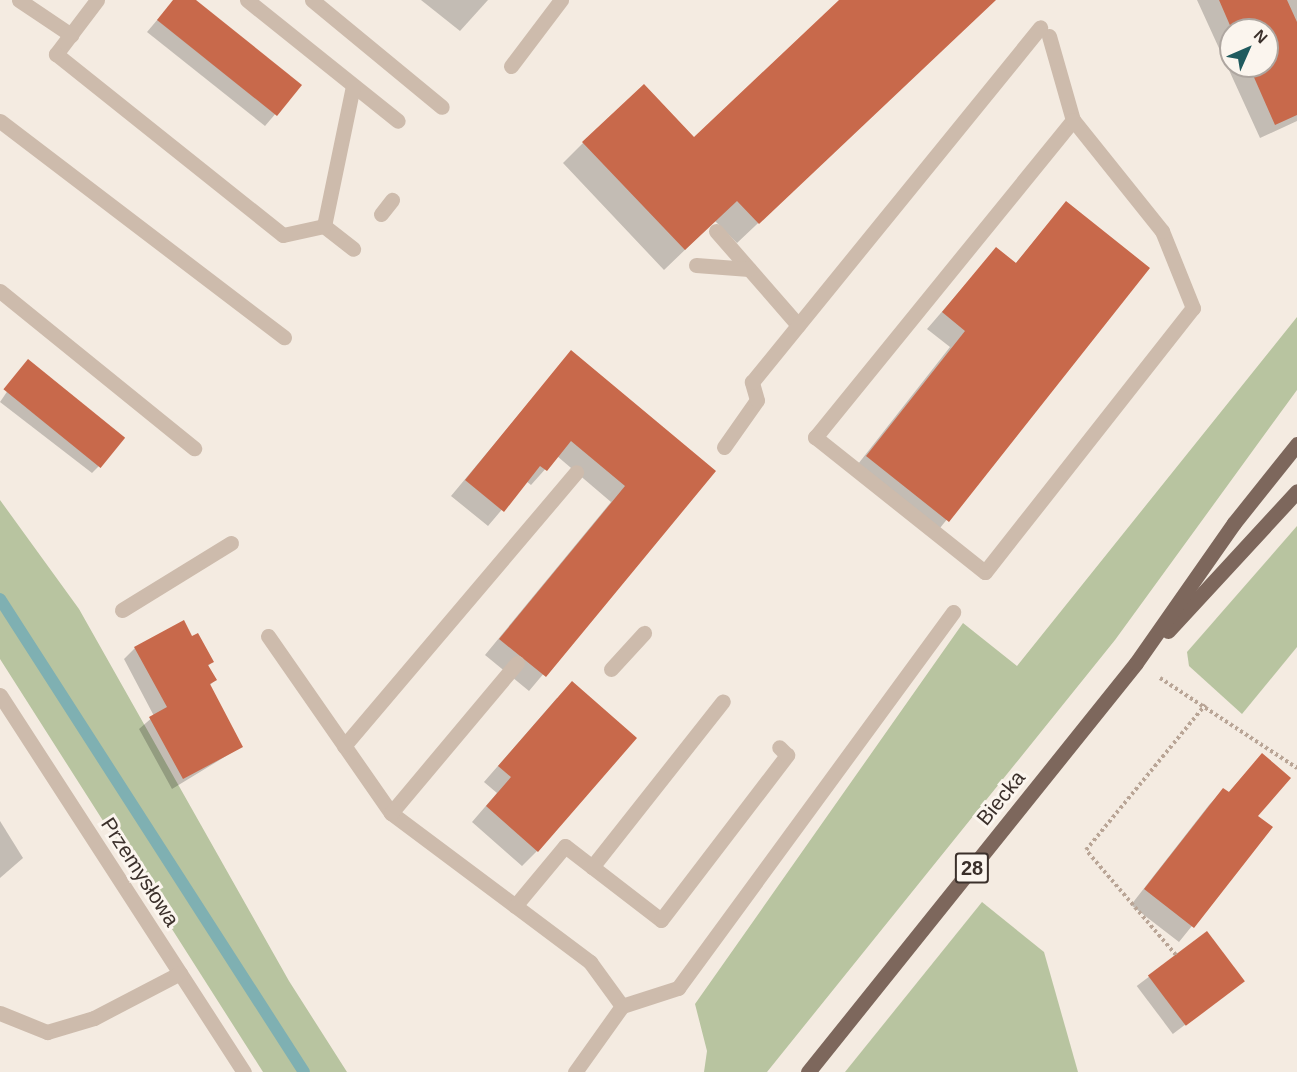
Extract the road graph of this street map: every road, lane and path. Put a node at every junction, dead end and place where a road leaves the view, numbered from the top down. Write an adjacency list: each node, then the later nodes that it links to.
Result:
1 (19, 0): 6 (street)
2 (97, 0): 6 (street)
3 (246, 0): 8 (street)
4 (312, 0): 9 (street)
5 (561, 0): 7 (street)
6 (70, 35): 15 (street)
7 (511, 66)
8 (353, 86): 11 (street); 15 (street)
9 (442, 107)
10 (1073, 120): 10 (street); 21 (street)
11 (398, 121)
12 (0, 122): 22 (street)
13 (392, 200): 14 (street)
14 (381, 214)
15 (324, 226): 17 (street)
16 (716, 231): 19 (street)
17 (353, 249)
18 (696, 265): 19 (street)
19 (749, 269): 21 (street)
20 (0, 291): 25 (street)
21 (798, 326): 24 (street)
22 (284, 337)
23 (1297, 444): 34 (main road, Biecka / 28)
24 (724, 447)
25 (194, 448)
26 (576, 471): 39 (street)
27 (1297, 491): 34 (main road, Biecka / 28)
28 (231, 543): 29 (street)
29 (122, 610)
30 (953, 612): 47 (street)
31 (644, 633): 35 (street)
32 (268, 636): 39 (street)
33 (517, 663): 42 (street)
34 (1136, 663): 38 (path); 51 (main road, Biecka / 28)
35 (611, 669)
36 (0, 695): 46 (street, Przemysłowa)
37 (723, 701): 43 (street)
38 (1205, 705): 41 (path); 45 (path)
39 (344, 746): 42 (street)
40 (779, 747): 43 (street)
41 (1297, 768)
42 (391, 813): 44 (street)
43 (592, 867): 44 (street)
44 (515, 906): 47 (street)
45 (1176, 956)
46 (180, 973): 48 (street); 49 (street, Przemysłowa)
47 (622, 1006): 50 (street)
48 (0, 1013)
49 (244, 1072)
50 (575, 1072)
51 (808, 1072)

